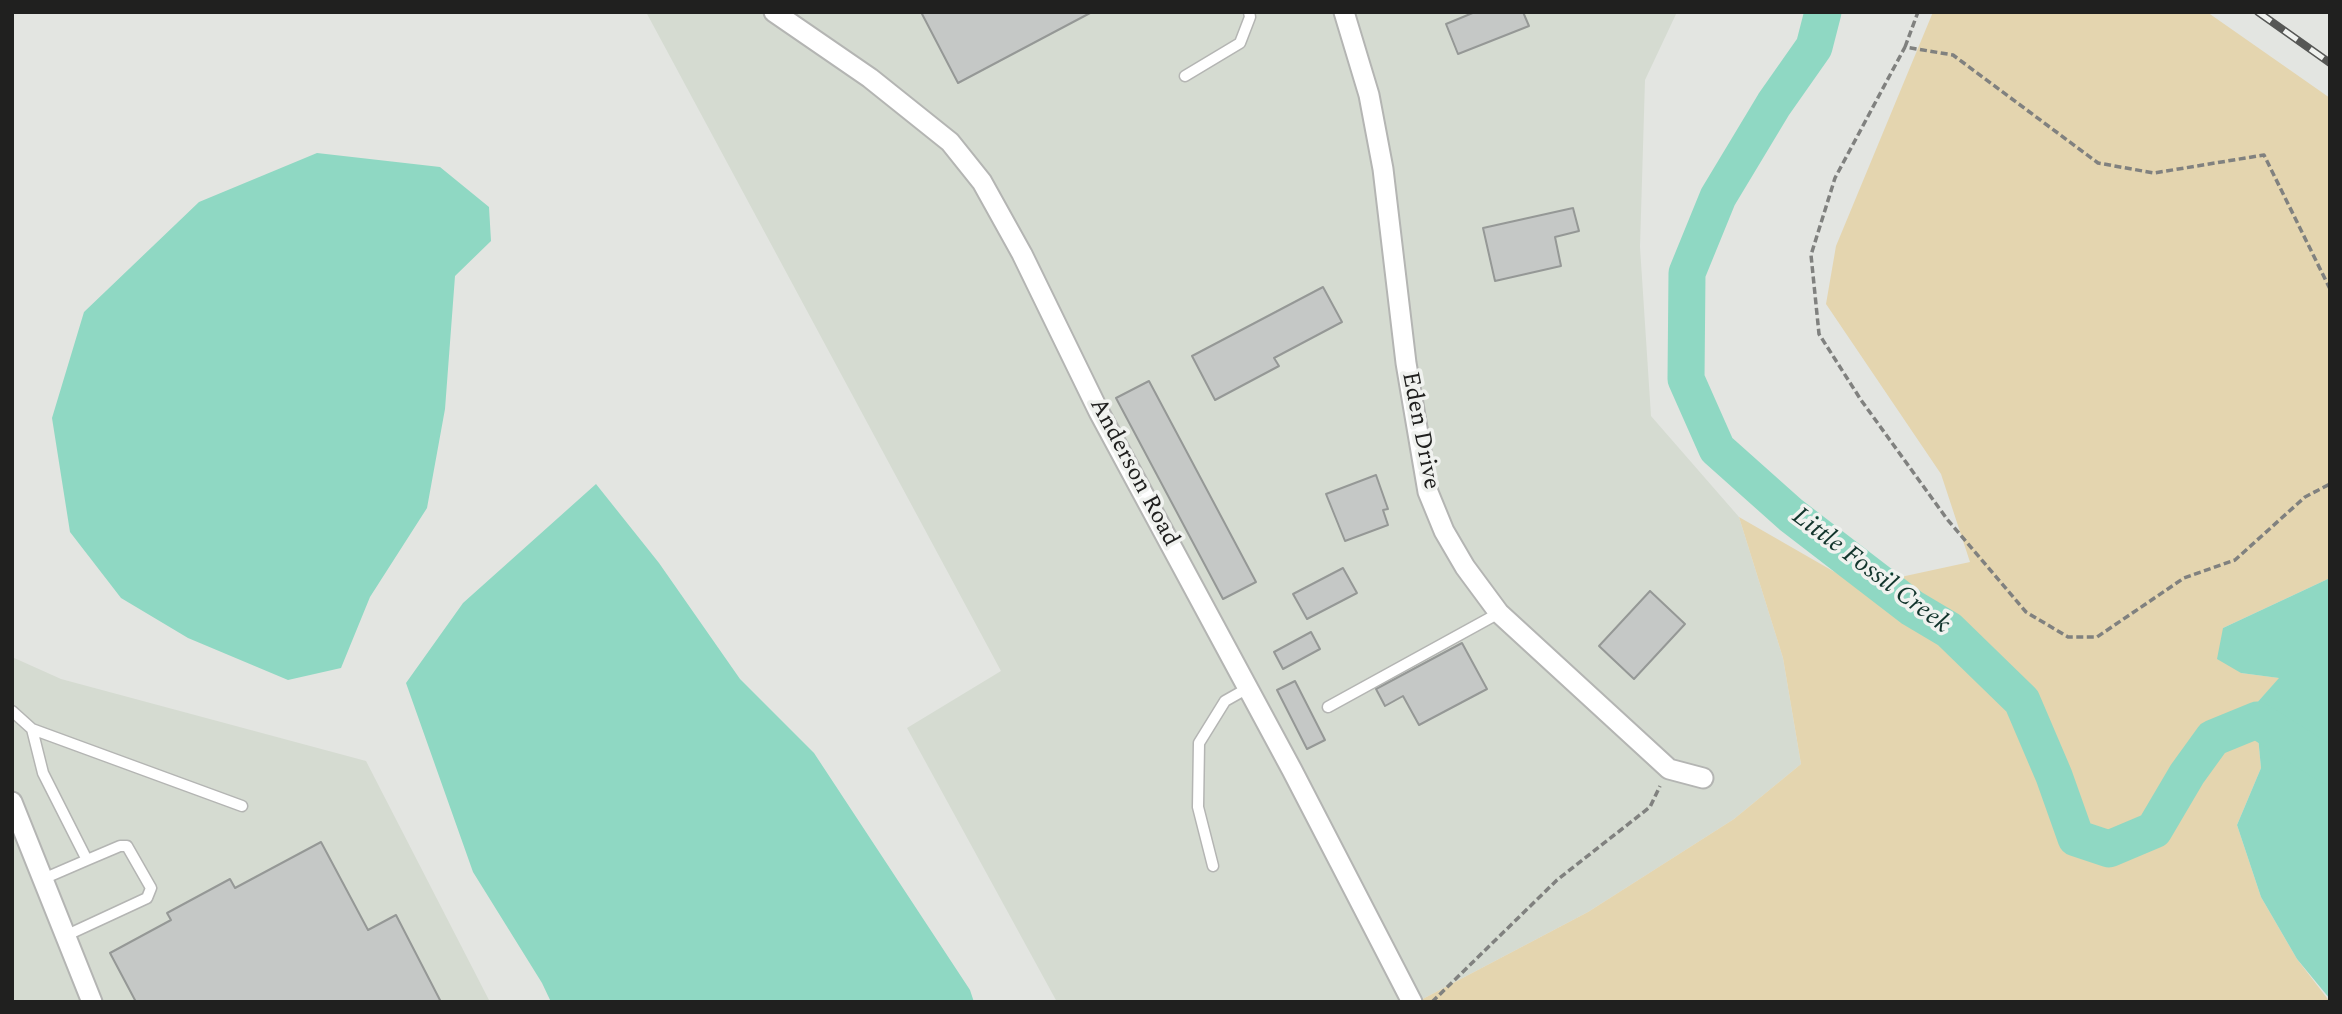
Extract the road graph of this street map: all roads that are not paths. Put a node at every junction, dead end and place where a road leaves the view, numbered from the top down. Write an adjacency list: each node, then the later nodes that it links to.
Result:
1 (774, 12): 6 (street, Anderson Road)
2 (1249, 12): 4 (lane)
3 (1344, 12): 5 (street, Eden Drive)
4 (1185, 76)
5 (1499, 613): 7 (lane); 10 (street, Eden Drive)
6 (1248, 688): 14 (lane); 18 (street, Anderson Road)
7 (1328, 707)
8 (12, 711): 9 (lane)
9 (32, 729): 12 (lane); 13 (lane)
10 (1703, 778)
11 (12, 802): 15 (street)
12 (242, 806)
13 (87, 860): 15 (lane); 16 (lane)
14 (1213, 866)
15 (43, 879): 16 (street)
16 (65, 936): 17 (street)
17 (92, 1002)
18 (1412, 1002)

